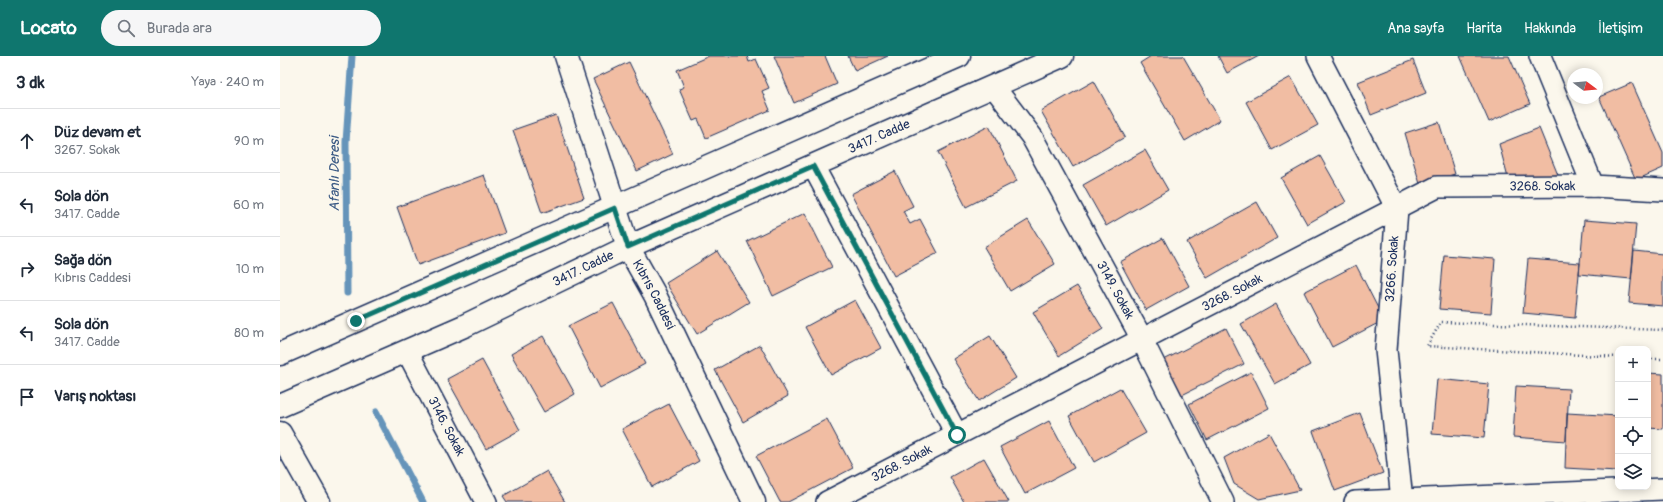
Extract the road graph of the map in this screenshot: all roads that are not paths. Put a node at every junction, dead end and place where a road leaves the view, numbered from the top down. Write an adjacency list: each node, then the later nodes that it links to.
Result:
1 (566, 56): 10 (street, Kıbrıs Caddesi)
2 (959, 56): 10 (street)
3 (1062, 56): 6 (street, 3417. Cadde)
4 (1318, 56): 11 (street)
5 (1540, 56): 8 (street)
6 (994, 87): 7 (street, 3417. Cadde); 13 (street, 3149. Sokak)
7 (813, 166): 12 (street, 3417. Cadde); 18 (street)
8 (1593, 186): 9 (street, 3268. Sokak); 11 (street, 3268. Sokak)
9 (1663, 190)
10 (615, 208): 12 (street, Kıbrıs Caddesi); 14 (street)
11 (1397, 209): 13 (street, 3268. Sokak); 20 (street, 3266. Sokak)
12 (628, 247): 15 (street, 3417. Cadde); 24 (street, Kıbrıs Caddesi)
13 (1142, 340): 18 (street, 3268. Sokak); 26 (street, 3149. Sokak)
14 (287, 351)
15 (407, 351): 16 (street, 3417. Cadde); 23 (street, 3146. Sokak)
16 (280, 406)
17 (280, 433): 22 (street)
18 (957, 435): 25 (street, 3268. Sokak)
19 (1658, 494): 21 (street)
20 (1402, 500): 21 (street); 27 (street)
21 (1445, 501)
22 (319, 502)
23 (486, 502)
24 (754, 502)
25 (827, 502)
26 (1223, 502)
27 (1355, 502)

